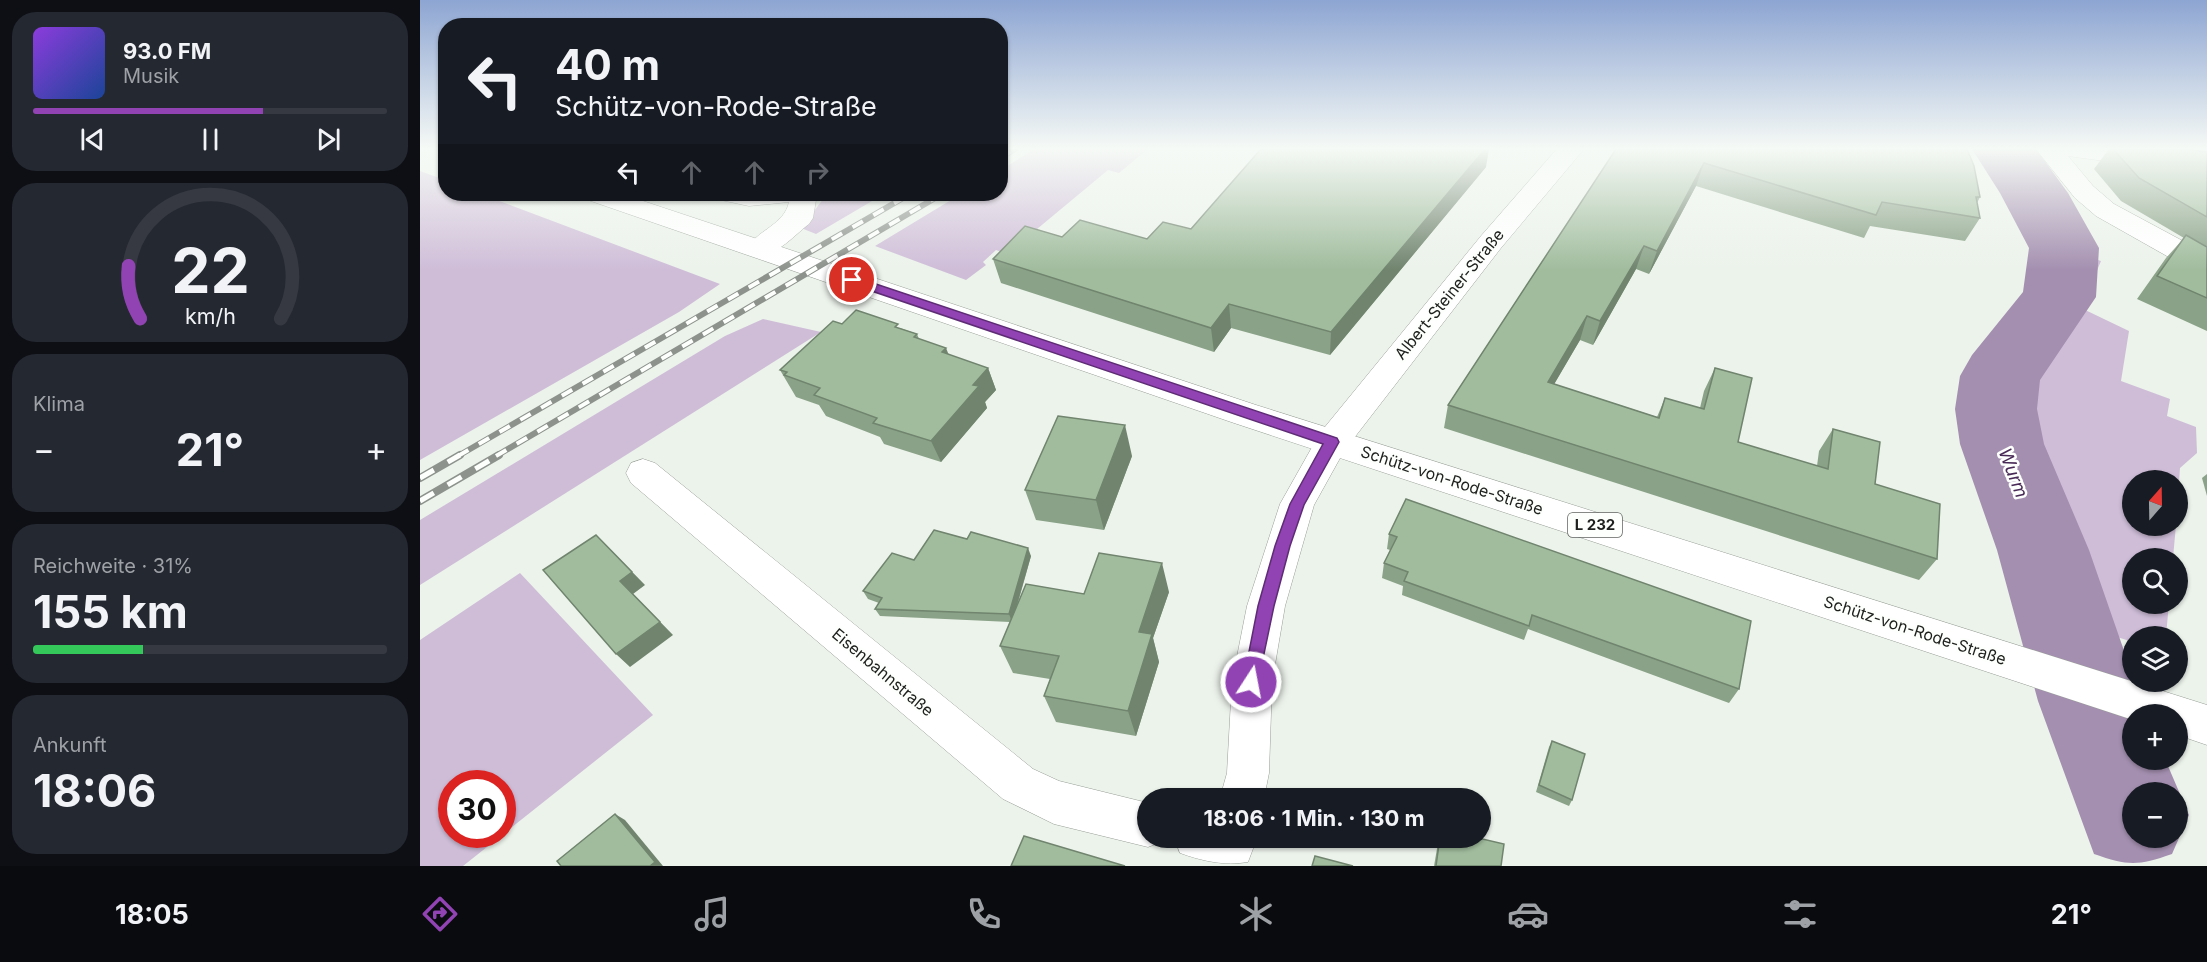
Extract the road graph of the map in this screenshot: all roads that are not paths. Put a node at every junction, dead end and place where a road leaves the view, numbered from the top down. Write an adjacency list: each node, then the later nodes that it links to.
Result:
1 (1536, 189): 7 (street, Albert-Steiner-Straße)
2 (2082, 189): 6 (street)
3 (618, 201): 5 (street, Schütz-von-Rode-Straße / L 232)
4 (803, 201): 5 (street)
5 (761, 248): 7 (street, Schütz-von-Rode-Straße / L 232)
6 (2207, 266)
7 (1332, 442): 9 (street, Schütz-von-Rode-Straße / L 232); 12 (street, Albert-Steiner-Straße)
8 (643, 473): 13 (street, Eisenbahnstraße)
9 (2142, 704)
10 (2188, 719): 11 (street)
11 (2207, 725)
12 (1244, 788)
13 (1137, 822)

